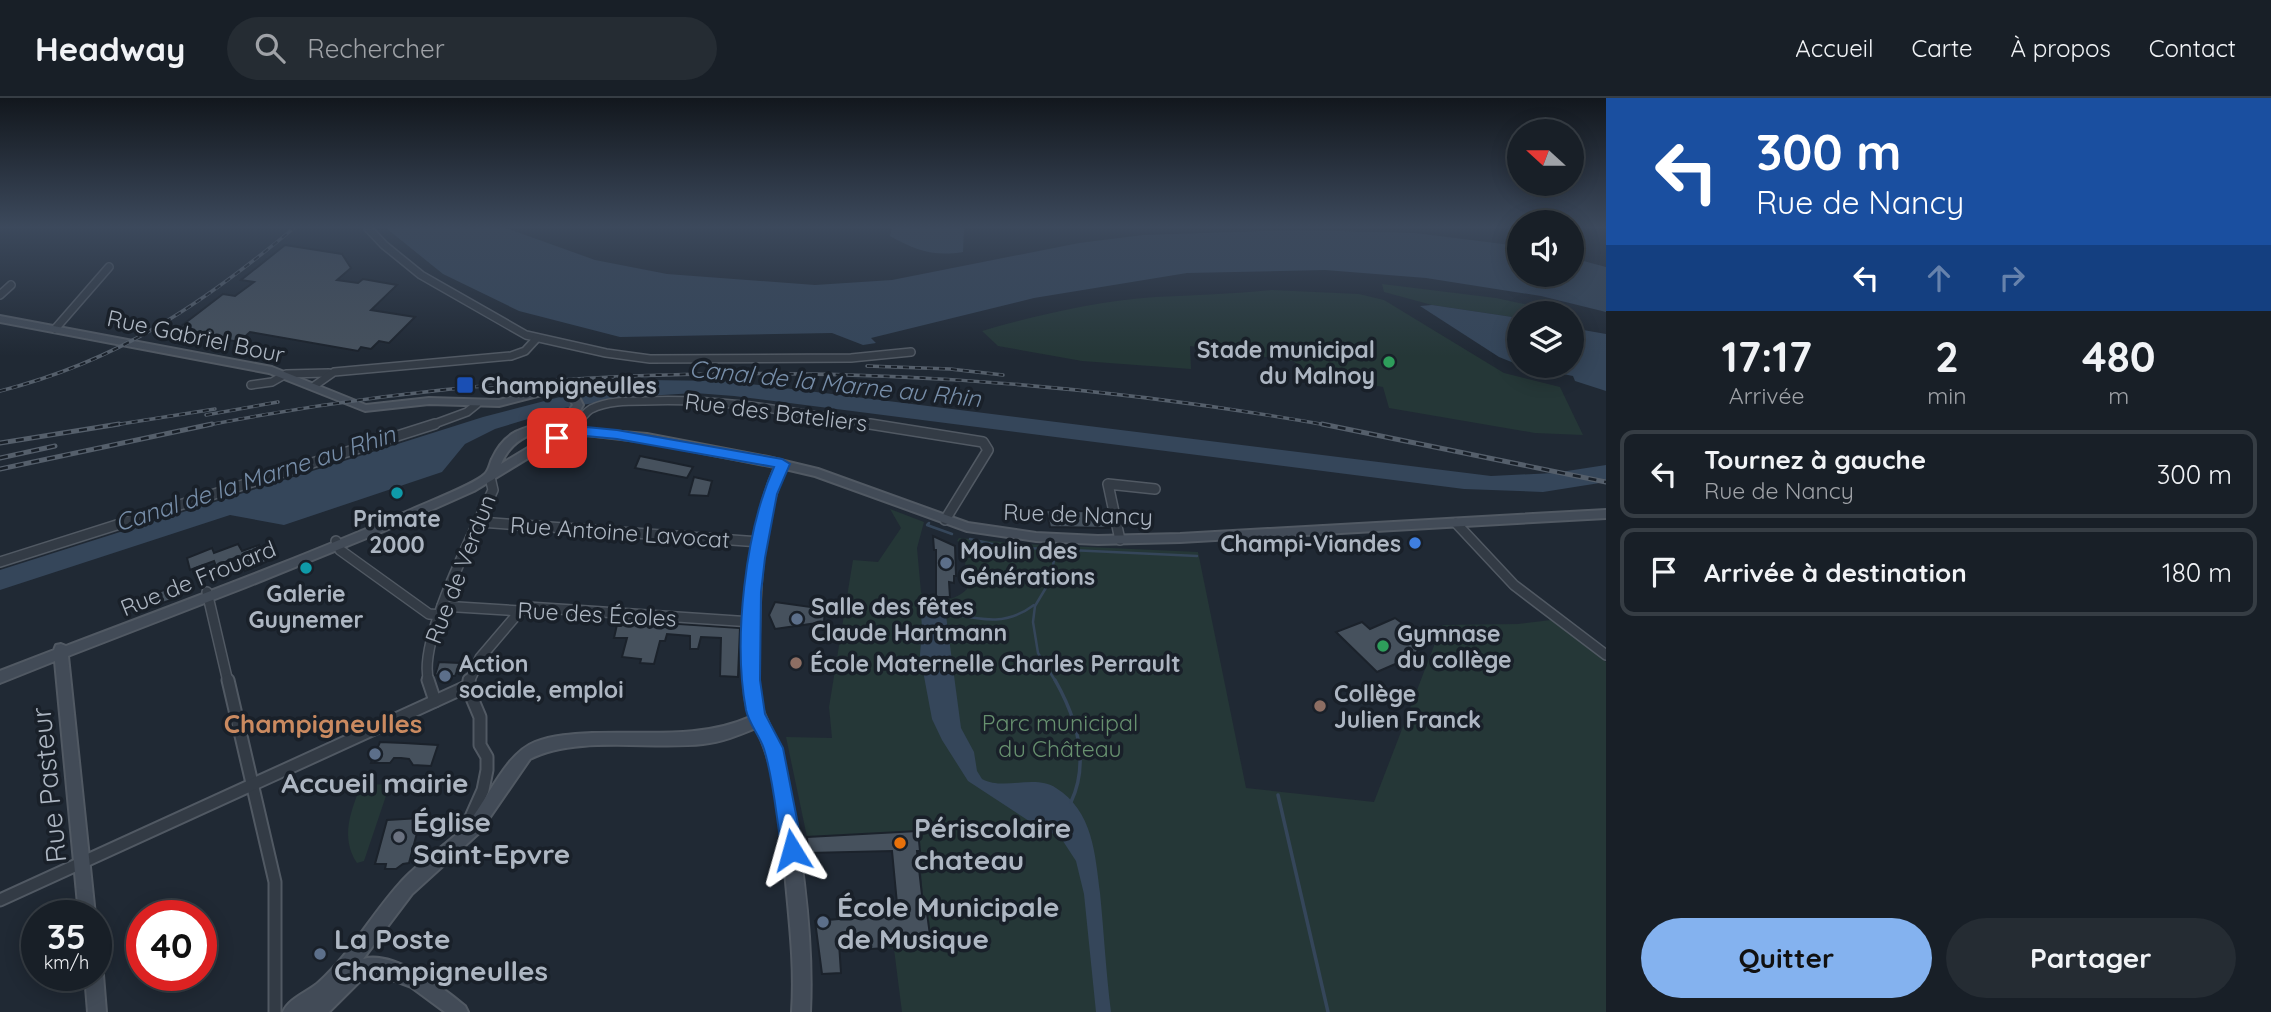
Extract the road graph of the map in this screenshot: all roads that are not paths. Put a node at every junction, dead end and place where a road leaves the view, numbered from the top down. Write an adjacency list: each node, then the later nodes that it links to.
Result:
1 (106, 271): 6 (street)
2 (414, 271): 7 (street)
3 (11, 285): 4 (street)
4 (0, 295)
5 (0, 318): 6 (main road, Rue Gabriel Bour)
6 (55, 329): 11 (main road, Rue Gabriel Bour)
7 (537, 338): 8 (street); 9 (street)
8 (911, 352)
9 (334, 372): 10 (street); 13 (street)
10 (322, 373): 11 (street); 13 (street)
11 (286, 374): 12 (street); 13 (main road, Rue Gabriel Bour)
12 (251, 385)
13 (311, 385): 15 (main road, Rue Gabriel Bour)
14 (547, 390): 15 (street, Rue Gabriel Bour); 17 (main road, Rue Gabriel Bour)
15 (477, 404): 30 (street)
16 (575, 433): 18 (main road, Rue de Nancy); 19 (main road, Rue de Nancy); 23 (street, Rue des Bateliers)
17 (506, 444): 18 (main road); 20 (main road)
18 (519, 458): 20 (main road, Rue de Nancy)
19 (782, 464): 23 (main road, Rue de Nancy); 28 (main road)
20 (490, 477): 24 (street, Rue de Verdun); 29 (main road, Rue de Frouard)
21 (1155, 489): 27 (street)
22 (1606, 514): 25 (main road, Rue de Nancy)
23 (945, 520): 27 (main road, Rue de Nancy)
24 (480, 522): 26 (street, Rue Antoine Lavocat); 32 (street, Rue de Verdun)
25 (1456, 523): 27 (main road, Rue de Nancy); 36 (street)
26 (713, 538): 28 (street, Rue Antoine Lavocat)
27 (1120, 540)
28 (760, 542): 34 (main road)
29 (337, 543): 31 (main road, Rue de Frouard); 32 (street)
30 (0, 562)
31 (208, 595): 35 (main road, Rue de Frouard); 41 (street)
32 (442, 610): 33 (street, Rue des Écoles); 39 (street, Rue de Verdun)
33 (520, 611): 34 (street, Rue des Écoles); 38 (street)
34 (752, 622): 40 (main road)
35 (61, 651): 37 (main road, Rue de Frouard); 43 (main road, Rue Pasteur)
36 (1606, 655)
37 (0, 674)
38 (468, 686): 39 (street); 42 (street)
39 (435, 701): 41 (street)
40 (759, 720): 42 (main road); 54 (street)
41 (253, 784): 43 (street); 50 (street)
42 (463, 835): 46 (main road)
43 (81, 861): 44 (street); 45 (main road, Rue Pasteur)
44 (0, 900)
45 (85, 900)
46 (362, 948): 47 (street); 51 (main road)
47 (368, 966): 52 (street); 53 (main road)
48 (95, 991): 49 (street)
49 (97, 1012)
50 (275, 1012)
51 (292, 1012)
52 (316, 1012)
53 (459, 1012)
54 (801, 1012)

